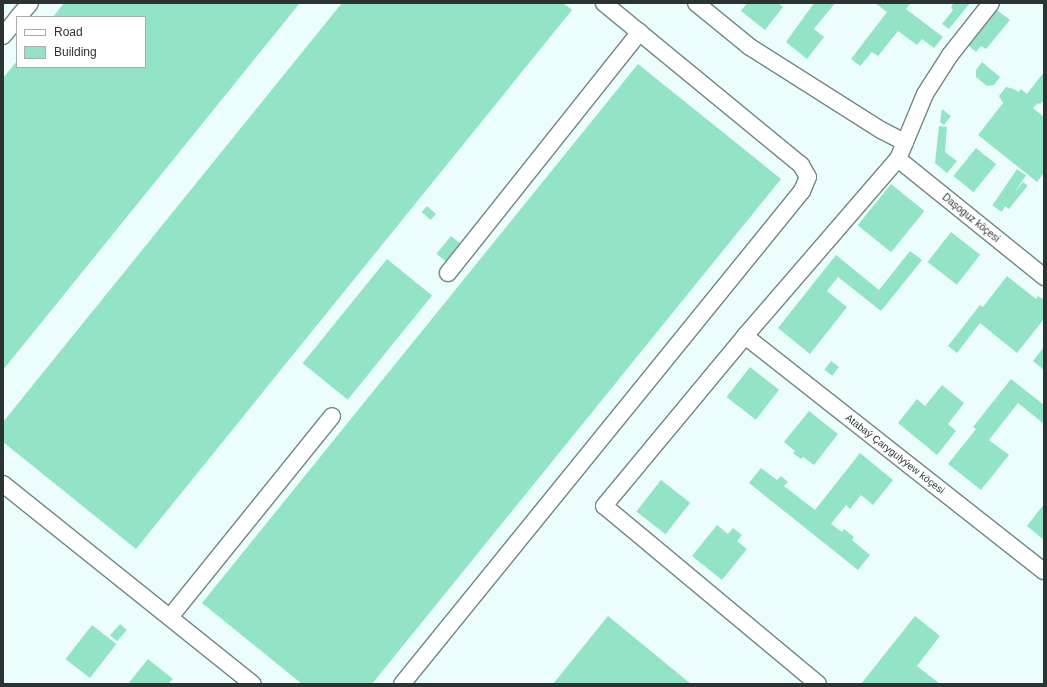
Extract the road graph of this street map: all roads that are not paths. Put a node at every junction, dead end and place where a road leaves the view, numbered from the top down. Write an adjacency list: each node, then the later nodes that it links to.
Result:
1 (30, 3): 5 (street)
2 (604, 3): 7 (street)
3 (696, 3): 9 (street)
4 (991, 3): 9 (street)
5 (20, 16)
6 (16, 20): 8 (street)
7 (640, 32): 11 (street); 19 (street)
8 (3, 36)
9 (905, 142): 10 (street)
10 (898, 159): 12 (street, Daşoguz köçesi); 13 (street)
11 (448, 273)
12 (1044, 277)
13 (745, 336): 16 (street, Atabaý Çarygulyýew köçesi); 20 (street)
14 (332, 416): 17 (street)
15 (3, 484): 17 (street)
16 (1044, 571)
17 (170, 617): 18 (street)
18 (253, 684)
19 (402, 684)
20 (818, 684)

